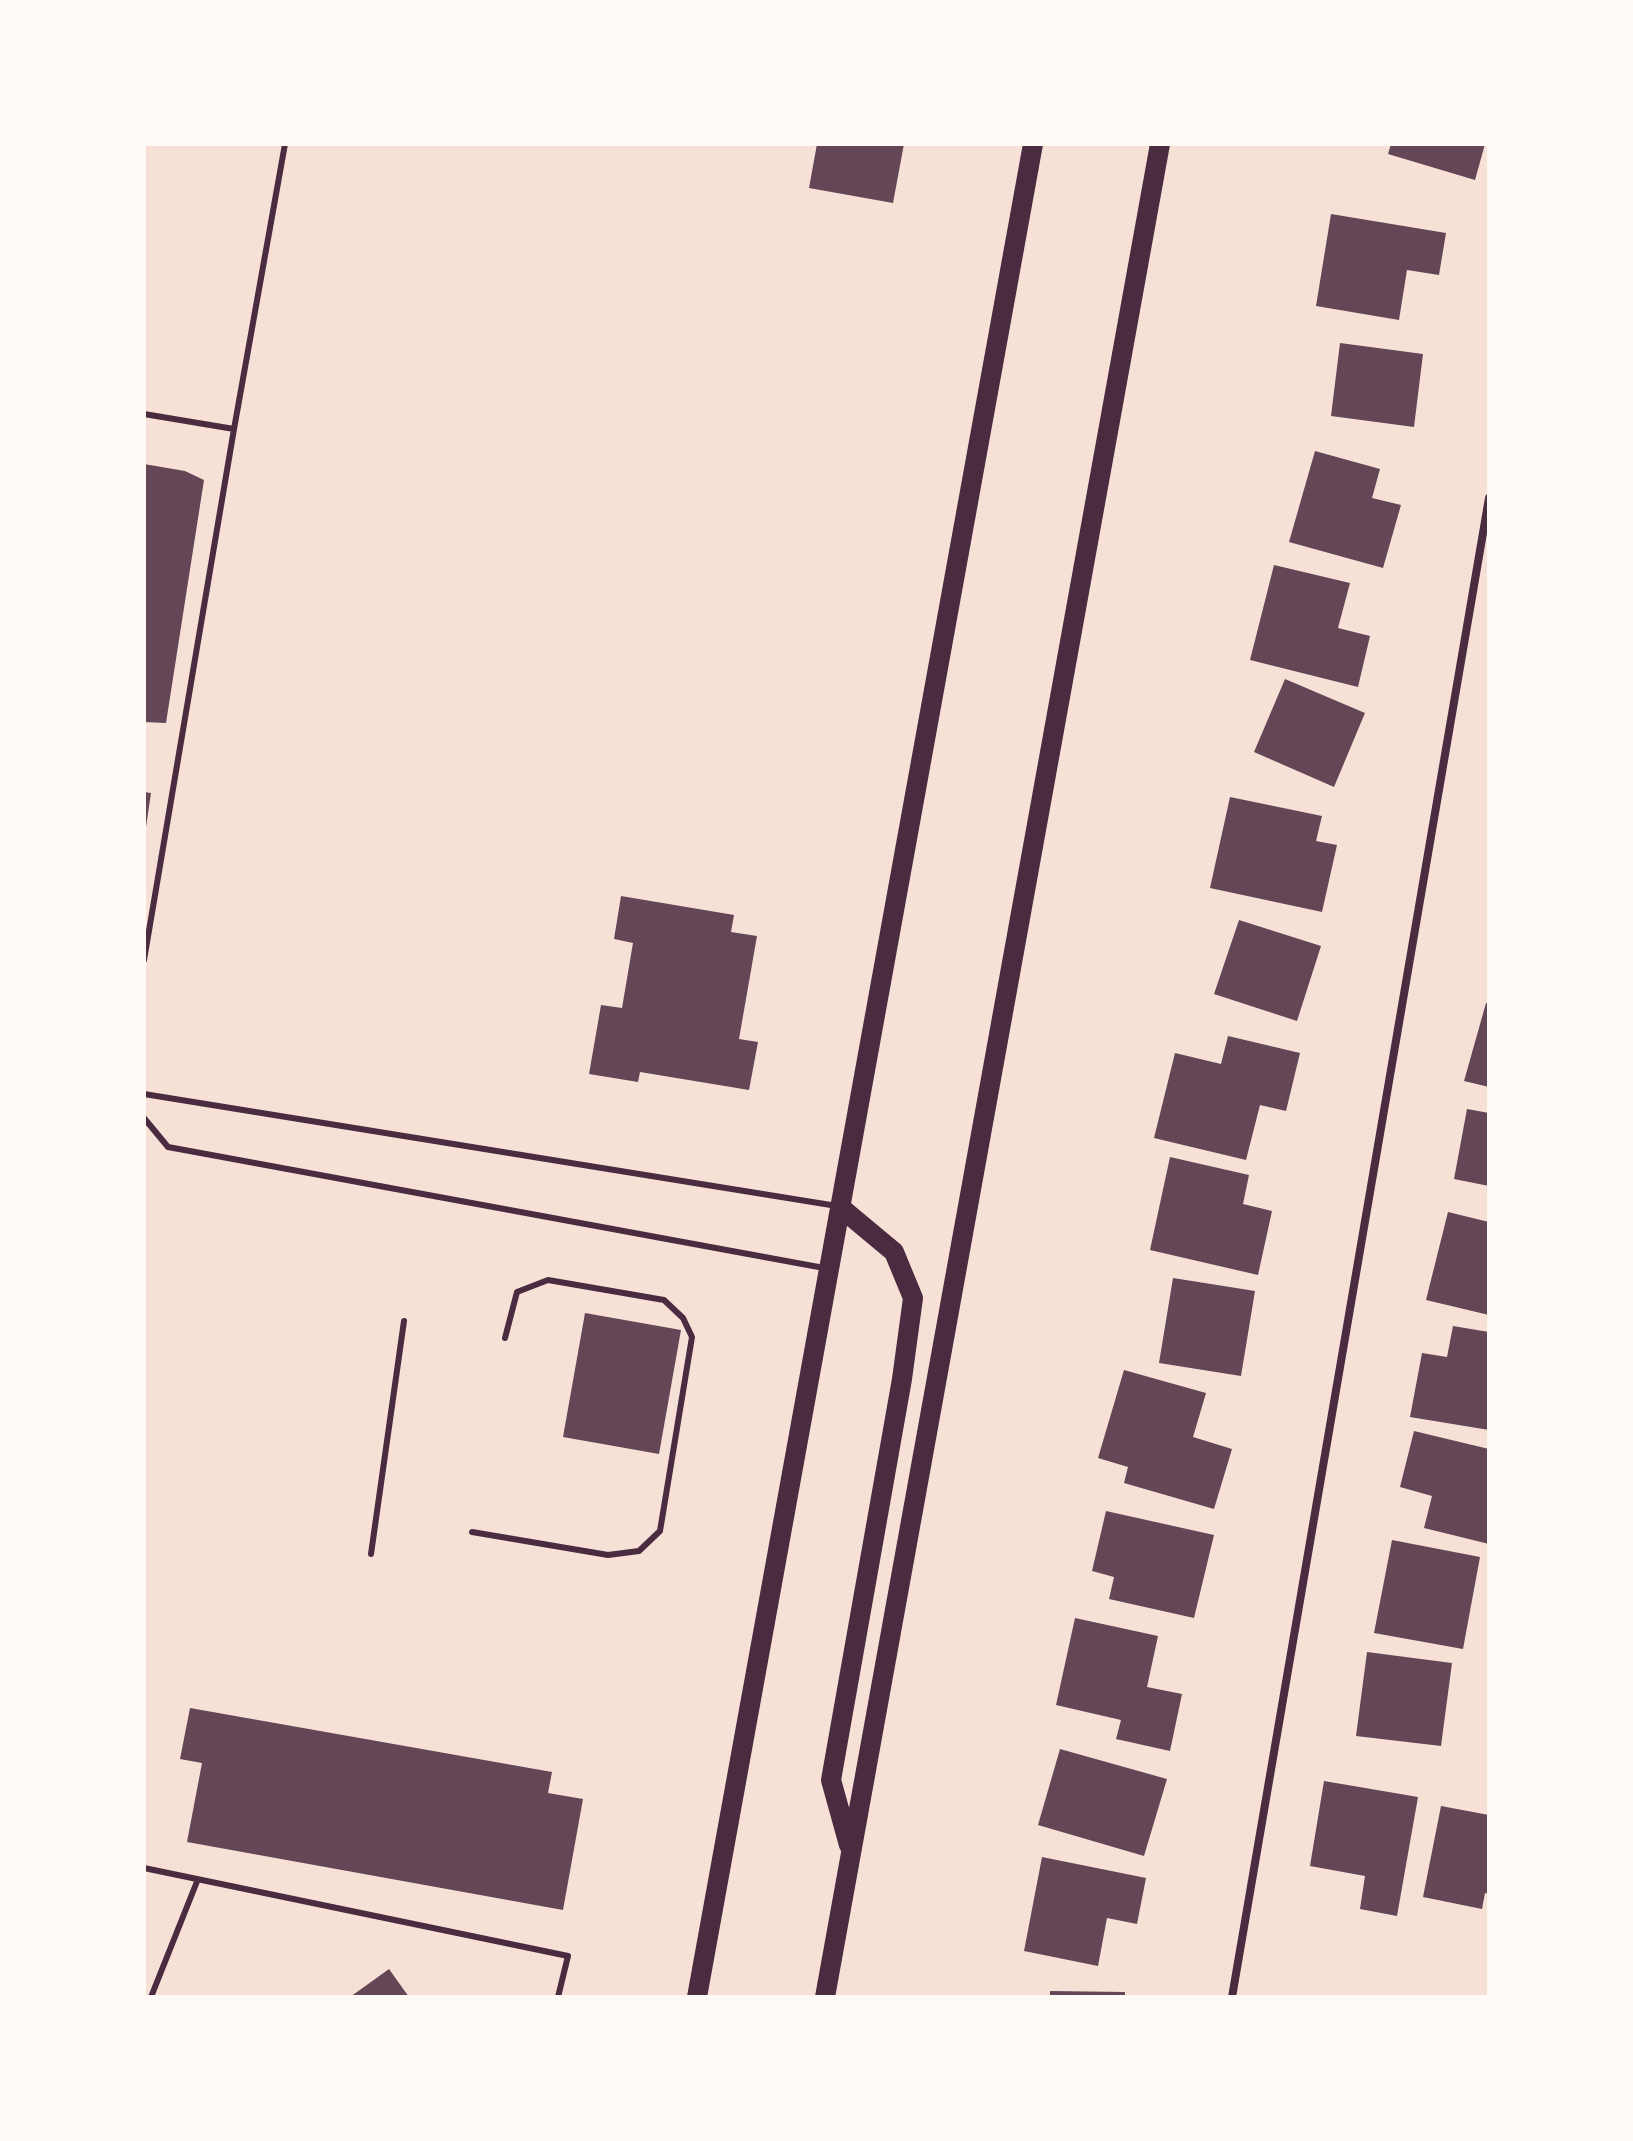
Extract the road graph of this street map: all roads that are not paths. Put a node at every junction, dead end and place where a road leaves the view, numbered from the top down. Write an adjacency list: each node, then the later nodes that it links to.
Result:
1 (285, 144): 5 (lane)
2 (1033, 144): 10 (main road)
3 (1160, 144): 16 (main road)
4 (144, 414): 5 (lane)
5 (234, 429): 7 (lane)
6 (1489, 498): 23 (street)
7 (144, 960)
8 (144, 1094): 10 (lane)
9 (144, 1118): 11 (lane)
10 (840, 1207): 11 (main road); 16 (main road)
11 (829, 1269): 21 (main road)
12 (404, 1321): 15 (lane)
13 (505, 1338): 14 (lane)
14 (472, 1532)
15 (371, 1554)
16 (851, 1853): 22 (main road)
17 (144, 1868): 18 (lane)
18 (198, 1879): 19 (lane); 20 (lane)
19 (151, 1997)
20 (558, 1997)
21 (697, 1997)
22 (825, 1997)
23 (1232, 1997)

